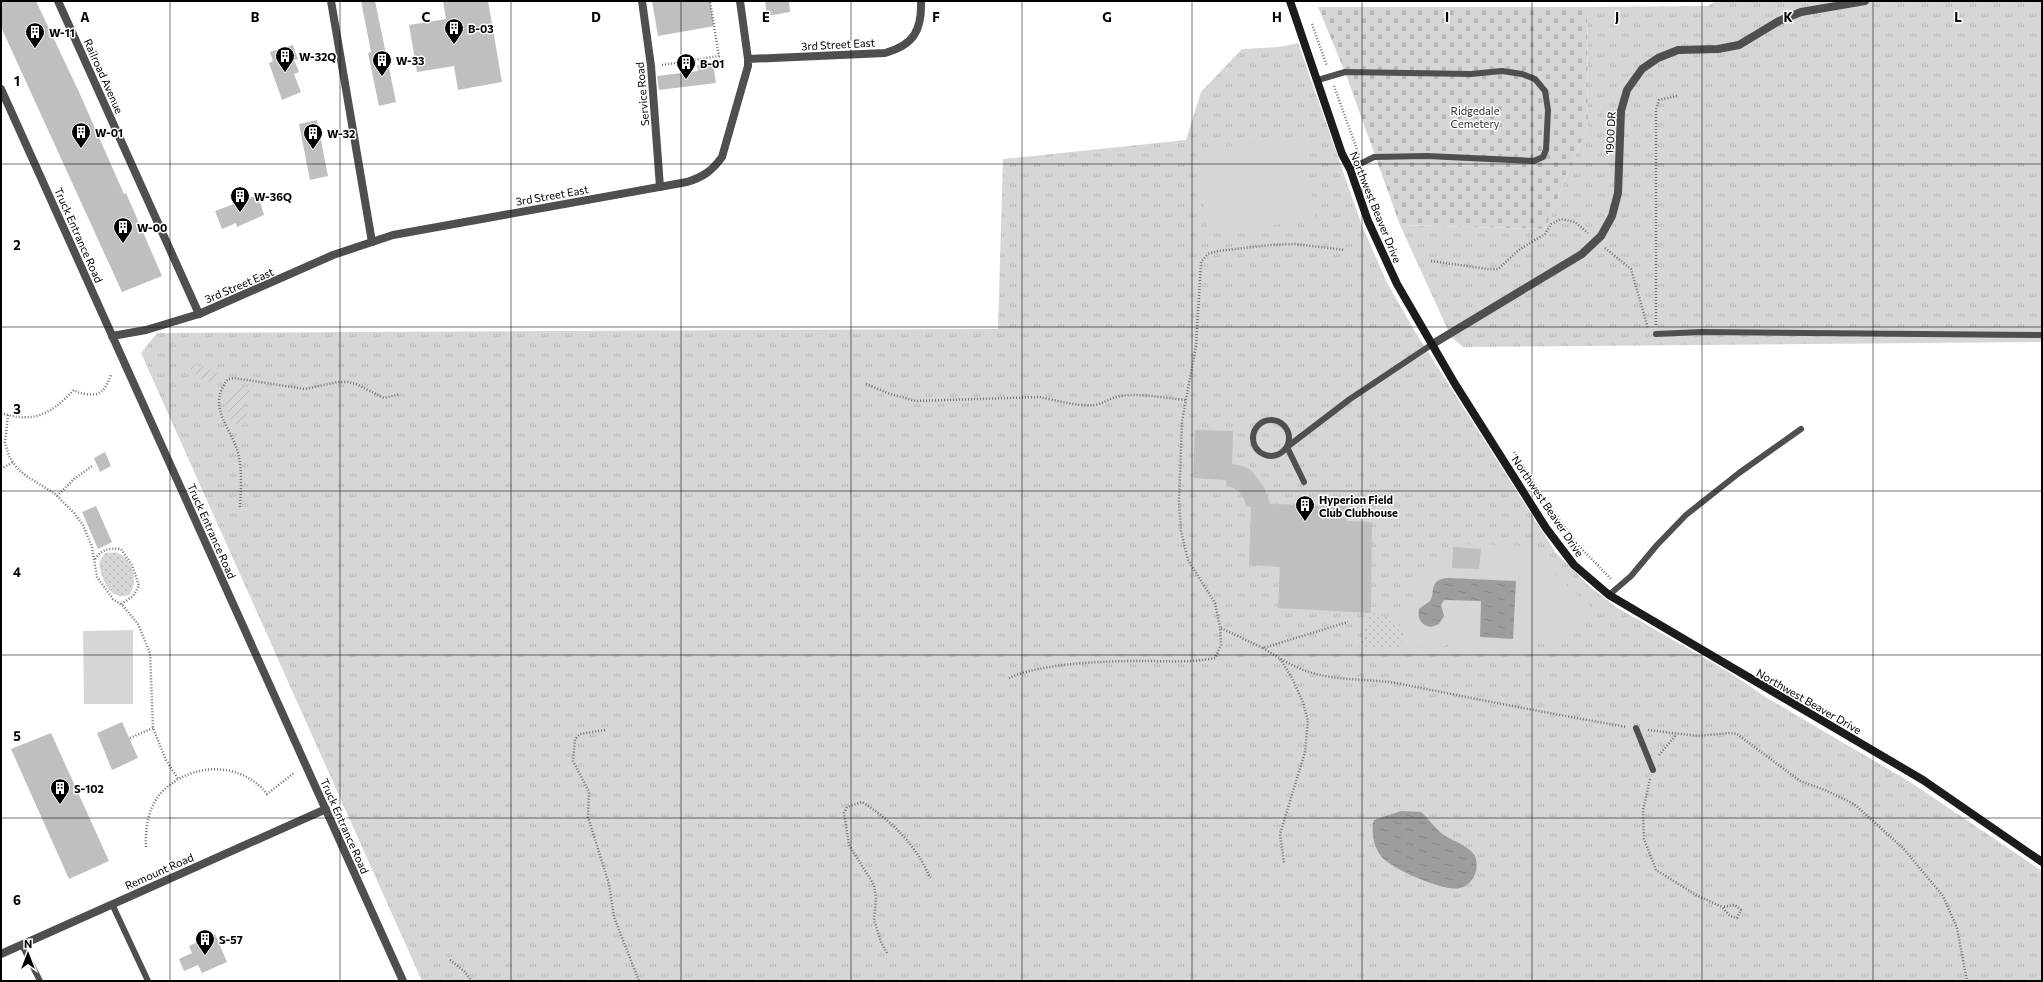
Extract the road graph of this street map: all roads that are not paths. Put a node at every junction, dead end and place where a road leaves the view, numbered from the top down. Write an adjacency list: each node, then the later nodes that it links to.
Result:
1 (58, 1): 14 (street, Railroad Avenue)
2 (331, 1): 13 (street)
3 (642, 1): 12 (street, Service Road)
4 (740, 1): 8 (street)
5 (921, 1): 8 (street, 3rd Street East)
6 (1290, 1): 9 (main road, Northwest Beaver Drive)
7 (1865, 1): 18 (street, 1900 DR)
8 (748, 60): 12 (street, 3rd Street East)
9 (1318, 80): 11 (main road, Northwest Beaver Drive); 11 (lane)
10 (1, 89): 17 (street, Truck Entrance Road)
11 (1350, 169): 18 (main road, Northwest Beaver Drive)
12 (660, 187): 13 (street, 3rd Street East)
13 (372, 242): 14 (street, 3rd Street East)
14 (198, 314): 17 (street, 3rd Street East)
15 (1656, 334): 16 (lane)
16 (2042, 335)
17 (112, 336): 25 (street, Truck Entrance Road)
18 (1431, 345): 20 (lane); 22 (main road, Northwest Beaver Drive)
19 (1801, 429): 22 (lane)
20 (1287, 447): 20 (lane); 21 (lane)
21 (1304, 482)
22 (1609, 595): 26 (main road, Northwest Beaver Drive)
23 (1636, 728): 24 (lane)
24 (1653, 770)
25 (326, 809): 27 (street, Remount Road); 32 (street, Truck Entrance Road)
26 (2042, 862)
27 (112, 904): 28 (street, Remount Road); 31 (lane)
28 (22, 945): 29 (street, Remount Road); 30 (lane)
29 (1, 954)
30 (40, 981)
31 (148, 981)
32 (403, 981)

